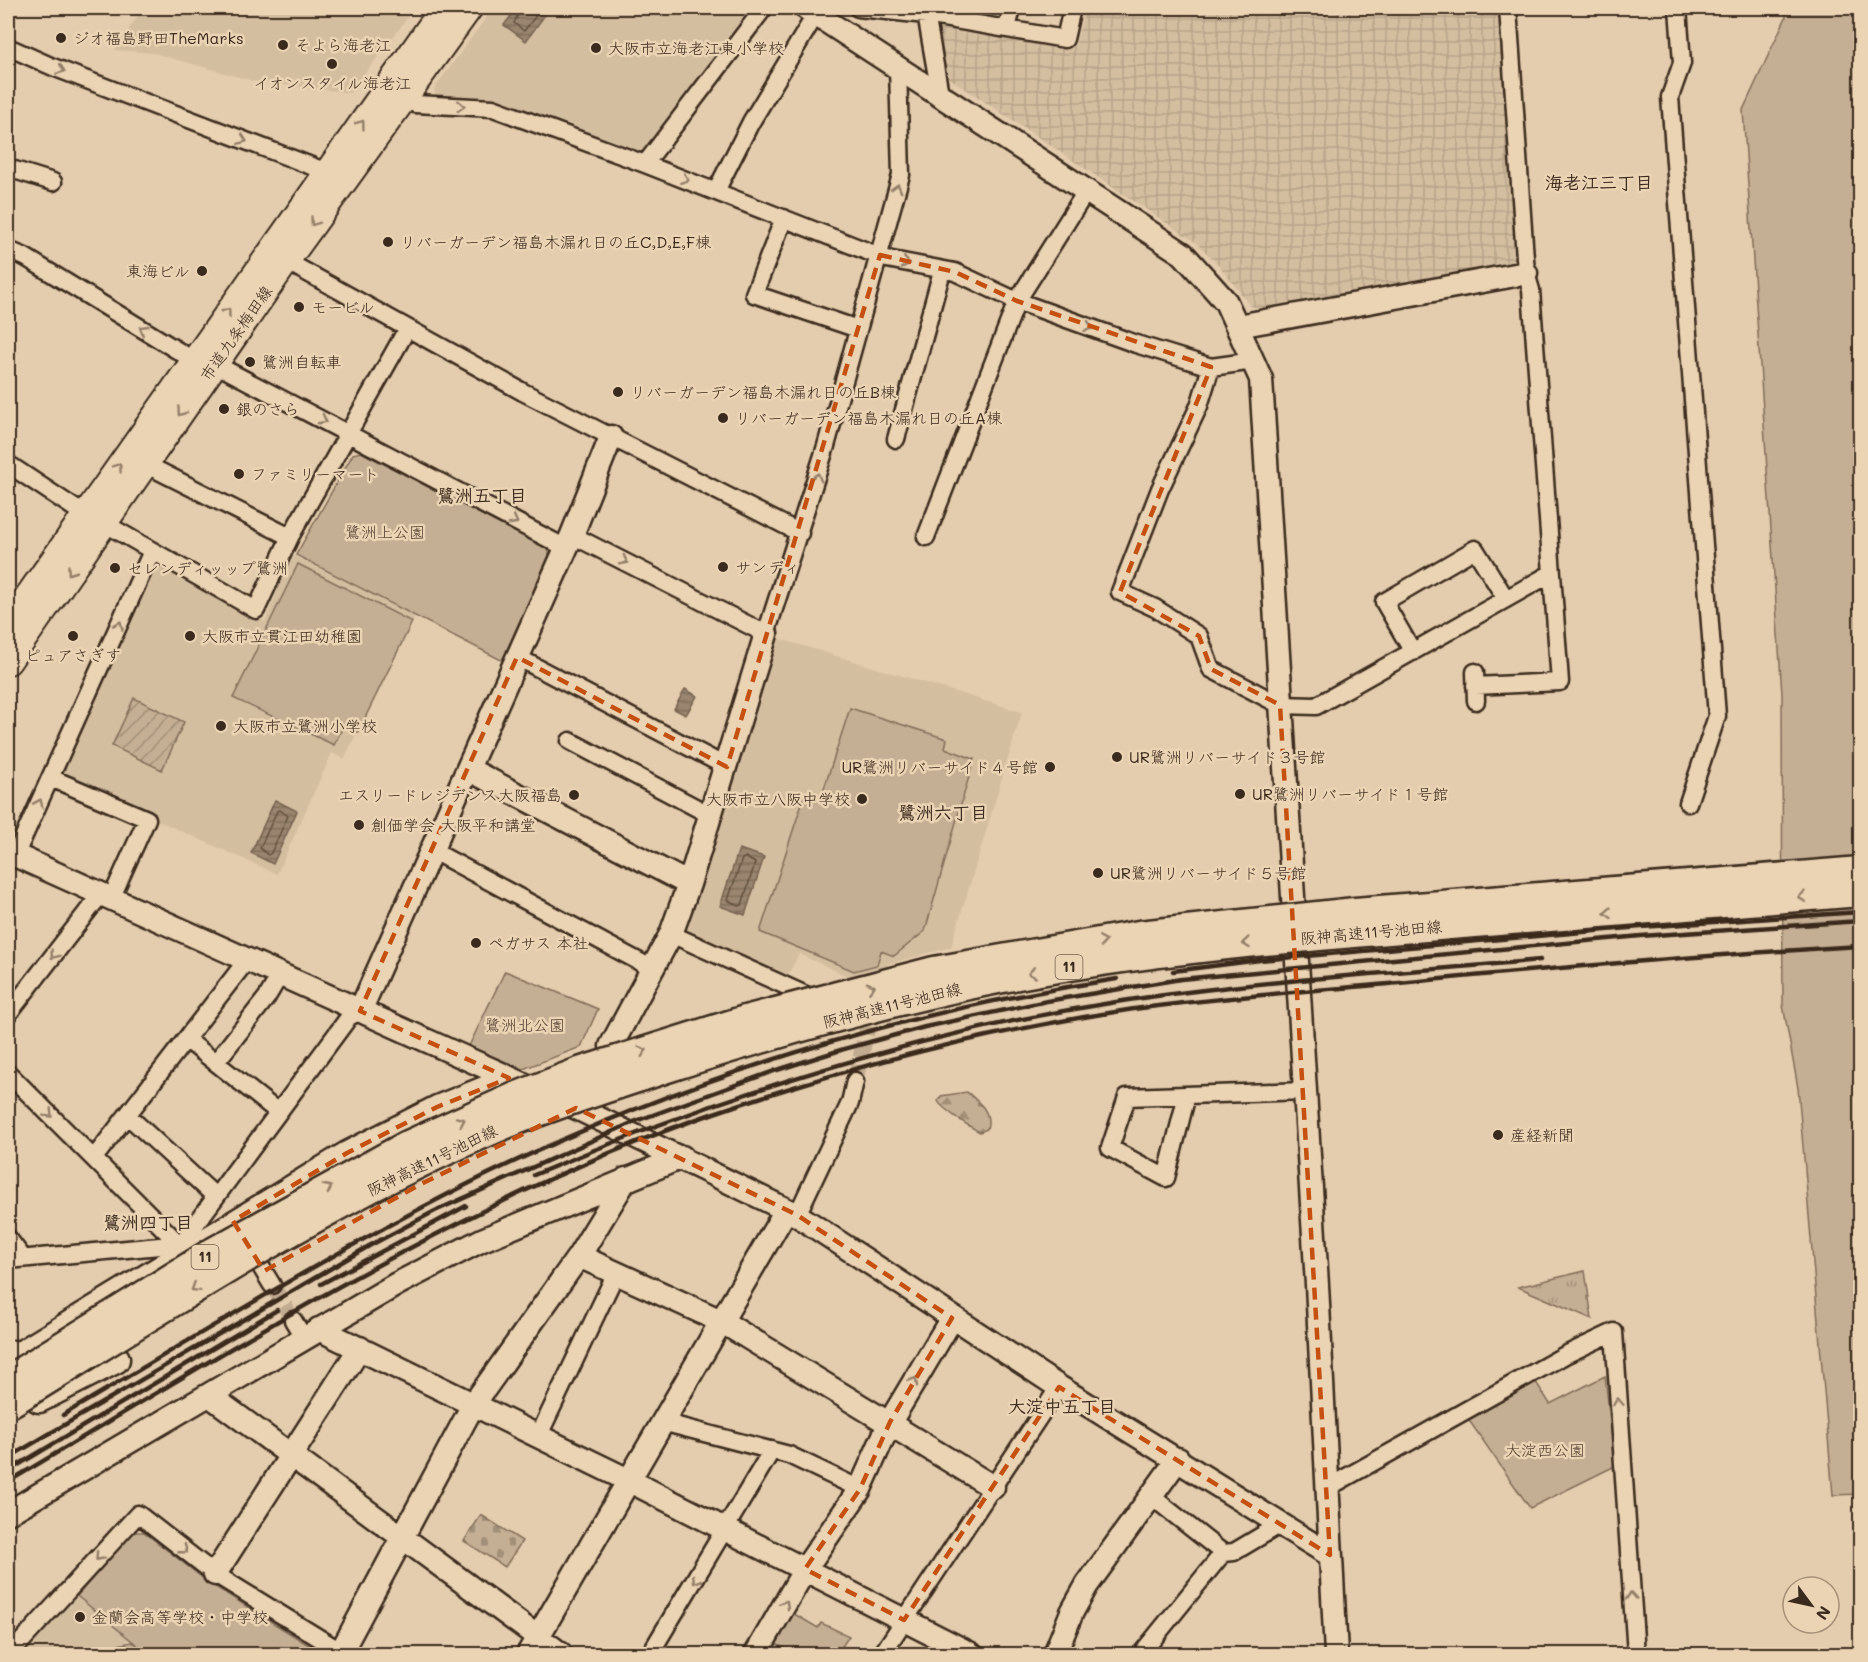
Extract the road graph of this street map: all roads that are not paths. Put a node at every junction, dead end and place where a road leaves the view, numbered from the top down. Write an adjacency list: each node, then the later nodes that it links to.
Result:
1 (444, 8): 18 (main road, 市道九条梅田線, one-way to 1)
2 (469, 8): 15 (main road, 市道九条梅田線)
3 (764, 8): 16 (street)
4 (858, 8): 9 (street)
5 (1012, 8): 11 (street)
6 (1072, 8): 11 (street)
7 (1509, 8): 27 (street)
8 (1678, 8): 59 (street)
9 (925, 11): 11 (street); 14 (street)
10 (819, 12): 13 (street); 21 (street)
11 (1007, 29)
12 (10, 53): 18 (street, one-way to 18)
13 (898, 67): 14 (street); 24 (street, one-way to 13)
14 (940, 93): 20 (street)
15 (404, 98): 16 (street, one-way to 16); 18 (main road, 市道九条梅田線)
16 (645, 164): 21 (street, one-way to 21)
17 (8, 168): 19 (street)
18 (335, 177): 25 (main road, 市道九条梅田線, one-way to 25); 33 (main road, 市道九条梅田線, one-way to 18)
19 (53, 182)
20 (1087, 190): 28 (street); 29 (street)
21 (716, 191): 22 (street)
22 (784, 218): 24 (street); 31 (street)
23 (8, 250): 33 (street, one-way to 23)
24 (880, 255): 26 (street, one-way to 26); 31 (street)
25 (286, 261): 30 (street); 33 (main road, 市道九条梅田線)
26 (942, 271): 28 (street); 37 (street)
27 (1526, 273): 29 (street); 46 (street)
28 (1017, 301): 34 (street, one-way to 34); 43 (street)
29 (1238, 326): 32 (street)
30 (407, 329): 35 (street); 36 (street)
31 (858, 329): 41 (street, one-way to 31)
32 (1254, 361): 34 (street); 54 (street)
33 (204, 362): 35 (street, one-way to 35); 39 (main road, 市道九条梅田線, one-way to 39); 40 (main road, 市道九条梅田線, one-way to 33)
34 (1211, 367): 54 (street)
35 (348, 433): 42 (street); 44 (street, one-way to 44)
36 (611, 437): 41 (street); 44 (street)
37 (896, 439)
38 (8, 464): 40 (street)
39 (145, 464): 40 (main road, 市道九条梅田線); 42 (street)
40 (94, 519): 45 (street); 48 (main road, 市道九条梅田線); 52 (main road, 市道九条梅田線, one-way to 52)
41 (800, 533): 49 (street)
42 (290, 537): 45 (street)
43 (926, 537)
44 (569, 541): 49 (street, one-way to 49); 51 (street)
45 (152, 551): 58 (street, one-way to 45)
46 (1552, 573): 47 (street); 53 (street)
47 (1506, 599): 50 (street); 50 (street)
48 (12, 610)
49 (766, 634): 56 (street)
50 (1413, 652): 54 (street)
51 (517, 657): 56 (street); 57 (street)
52 (8, 661)
53 (1475, 686)
54 (1280, 705): 81 (street)
55 (570, 741): 60 (street)
56 (727, 768): 60 (street)
57 (468, 769): 61 (street); 64 (street)
58 (51, 778): 62 (street, one-way to 58); 66 (street)
59 (1688, 803)
60 (712, 816): 64 (street)
61 (434, 851): 69 (street); 71 (street)
62 (11, 854): 66 (street)
63 (1860, 872): 103 (highway, 阪神高速11号池田線 / 11, one-way to 63, bridge)
64 (689, 885): 67 (street)
65 (1860, 892): 78 (highway, 阪神高速11号池田線 / 11, one-way to 78, bridge)
66 (106, 897): 68 (street); 72 (street, one-way to 72)
67 (671, 934): 69 (street); 73 (street)
68 (247, 960): 70 (street); 74 (street)
69 (653, 969): 75 (street)
70 (280, 975): 71 (street); 76 (street)
71 (360, 1011): 79 (street); 84 (street)
72 (8, 1014)
73 (868, 1026)
74 (186, 1039): 76 (street); 85 (street)
75 (611, 1046): 83 (street)
76 (216, 1062): 84 (street)
77 (8, 1073): 87 (street, one-way to 87)
78 (648, 1074): 102 (highway, 11, bridge); 106 (highway, 阪神高速11号池田線 / 11, one-way to 106, bridge)
79 (509, 1078): 83 (street); 91 (street)
80 (855, 1081): 90 (street)
81 (1305, 1091): 82 (street); 117 (street)
82 (1187, 1095): 82 (street)
83 (580, 1110): 86 (street)
84 (278, 1112): 89 (street)
85 (127, 1115): 87 (street); 89 (street)
86 (681, 1157): 88 (street); 90 (street)
87 (94, 1158): 93 (street)
88 (626, 1179): 94 (street); 100 (street)
89 (216, 1197): 93 (street)
90 (791, 1213): 98 (street); 99 (street)
91 (233, 1221): 93 (street); 97 (street)
92 (8, 1238): 95 (street)
93 (183, 1247): 95 (street); 103 (street)
94 (579, 1256): 96 (street); 107 (street)
95 (15, 1259)
96 (616, 1273): 99 (street); 111 (street)
97 (272, 1285)
98 (952, 1318): 104 (street); 110 (street, one-way to 98)
99 (721, 1321): 109 (street); 110 (street)
100 (306, 1329): 101 (street); 105 (street)
101 (360, 1348): 107 (street); 113 (street)
102 (115, 1359): 103 (highway); 108 (highway, 11)
103 (10, 1365)
104 (1059, 1387): 114 (street); 116 (street)
105 (209, 1395): 113 (street); 120 (street)
106 (8, 1404)
107 (473, 1405): 111 (street); 123 (street)
108 (8, 1414)
109 (662, 1422): 112 (street); 115 (street)
110 (890, 1422): 116 (street); 118 (street)
111 (538, 1437): 115 (street)
112 (772, 1450): 118 (street); 122 (street)
113 (291, 1457): 123 (street); 127 (street)
114 (1178, 1459): 119 (street); 121 (street)
115 (628, 1480): 122 (street); 129 (street)
116 (993, 1487): 128 (street)
117 (1327, 1488): 125 (street); 140 (street, one-way to 117)
118 (860, 1489): 126 (street)
119 (1151, 1496): 124 (street); 137 (street)
120 (8, 1513)
121 (1281, 1524): 124 (street); 125 (street)
122 (727, 1530): 126 (street); 133 (street, one-way to 133)
123 (401, 1539): 129 (street); 130 (street)
124 (1223, 1553): 138 (street)
125 (1330, 1555): 139 (street)
126 (805, 1569): 128 (street); 134 (street, one-way to 126)
127 (215, 1574): 130 (street); 131 (street)
128 (904, 1620): 135 (street); 136 (street)
129 (533, 1647): 132 (street)
130 (343, 1653)
131 (10, 1654)
132 (561, 1654)
133 (650, 1654)
134 (756, 1654)
135 (882, 1654)
136 (971, 1654)
137 (1055, 1654)
138 (1141, 1654)
139 (1336, 1654)
140 (1636, 1654)

